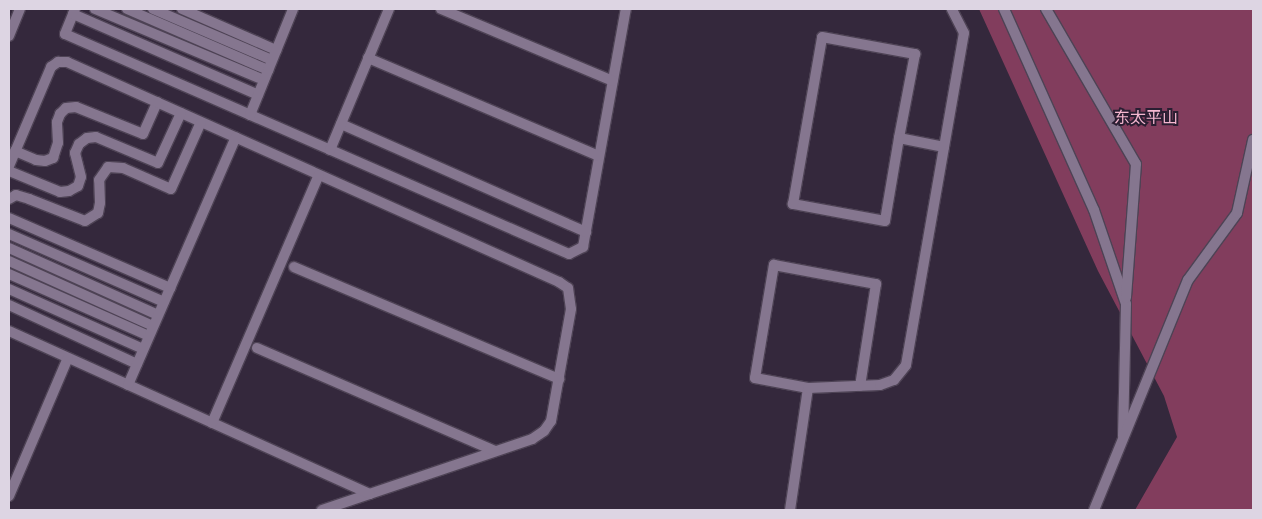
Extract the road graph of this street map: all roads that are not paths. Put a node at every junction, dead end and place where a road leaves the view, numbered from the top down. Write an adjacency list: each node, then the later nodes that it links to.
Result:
1 (20, 9): 14 (street)
2 (95, 9): 17 (street)
3 (126, 9): 16 (street)
4 (153, 9): 16 (street)
5 (182, 9): 16 (street)
6 (293, 9): 16 (street)
7 (389, 9): 15 (street)
8 (441, 9): 18 (street)
9 (626, 9): 18 (street)
10 (952, 9): 28 (street)
11 (1004, 9): 46 (street)
12 (1046, 9): 46 (street)
13 (74, 11): 19 (street); 22 (street)
14 (9, 36)
15 (368, 58): 24 (street); 31 (street)
16 (272, 60): 17 (street)
17 (264, 80): 19 (street)
18 (613, 81): 31 (street)
19 (258, 95): 22 (street)
20 (157, 102): 21 (street); 30 (street); 30 (street)
21 (181, 113): 23 (street); 33 (street)
22 (250, 115): 29 (street)
23 (201, 122): 25 (street); 35 (street)
24 (340, 124): 29 (street); 37 (street)
25 (236, 138): 34 (street); 43 (street)
26 (899, 138): 26 (street); 28 (street)
27 (1253, 140): 61 (street)
28 (944, 147): 58 (street)
29 (330, 150): 37 (street)
30 (15, 151): 32 (street)
31 (599, 156): 37 (street)
32 (9, 166)
33 (9, 172)
34 (320, 175): 56 (street); 60 (street)
35 (9, 199)
36 (9, 218): 43 (street)
37 (586, 232)
38 (9, 234): 45 (street)
39 (9, 248): 48 (street)
40 (9, 261): 49 (street)
41 (294, 267): 56 (street)
42 (9, 274): 51 (street)
43 (170, 288): 45 (street)
44 (9, 289): 53 (street)
45 (164, 302): 48 (street)
46 (1126, 304): 61 (street)
47 (9, 306): 55 (street)
48 (158, 315): 49 (street)
49 (154, 326): 51 (street)
50 (9, 331): 54 (street)
51 (149, 336): 53 (street)
52 (257, 348): 62 (street)
53 (144, 349): 55 (street)
54 (68, 358): 57 (street); 64 (street)
55 (137, 364): 57 (street)
56 (558, 379): 62 (street)
57 (128, 385): 60 (street)
58 (860, 386): 59 (street); 59 (street)
59 (808, 388): 66 (street)
60 (212, 423): 63 (street)
61 (1123, 436): 67 (street)
62 (495, 451): 63 (street)
63 (370, 494): 65 (street)
64 (9, 496)
65 (322, 510)
66 (790, 510)
67 (1094, 510)

